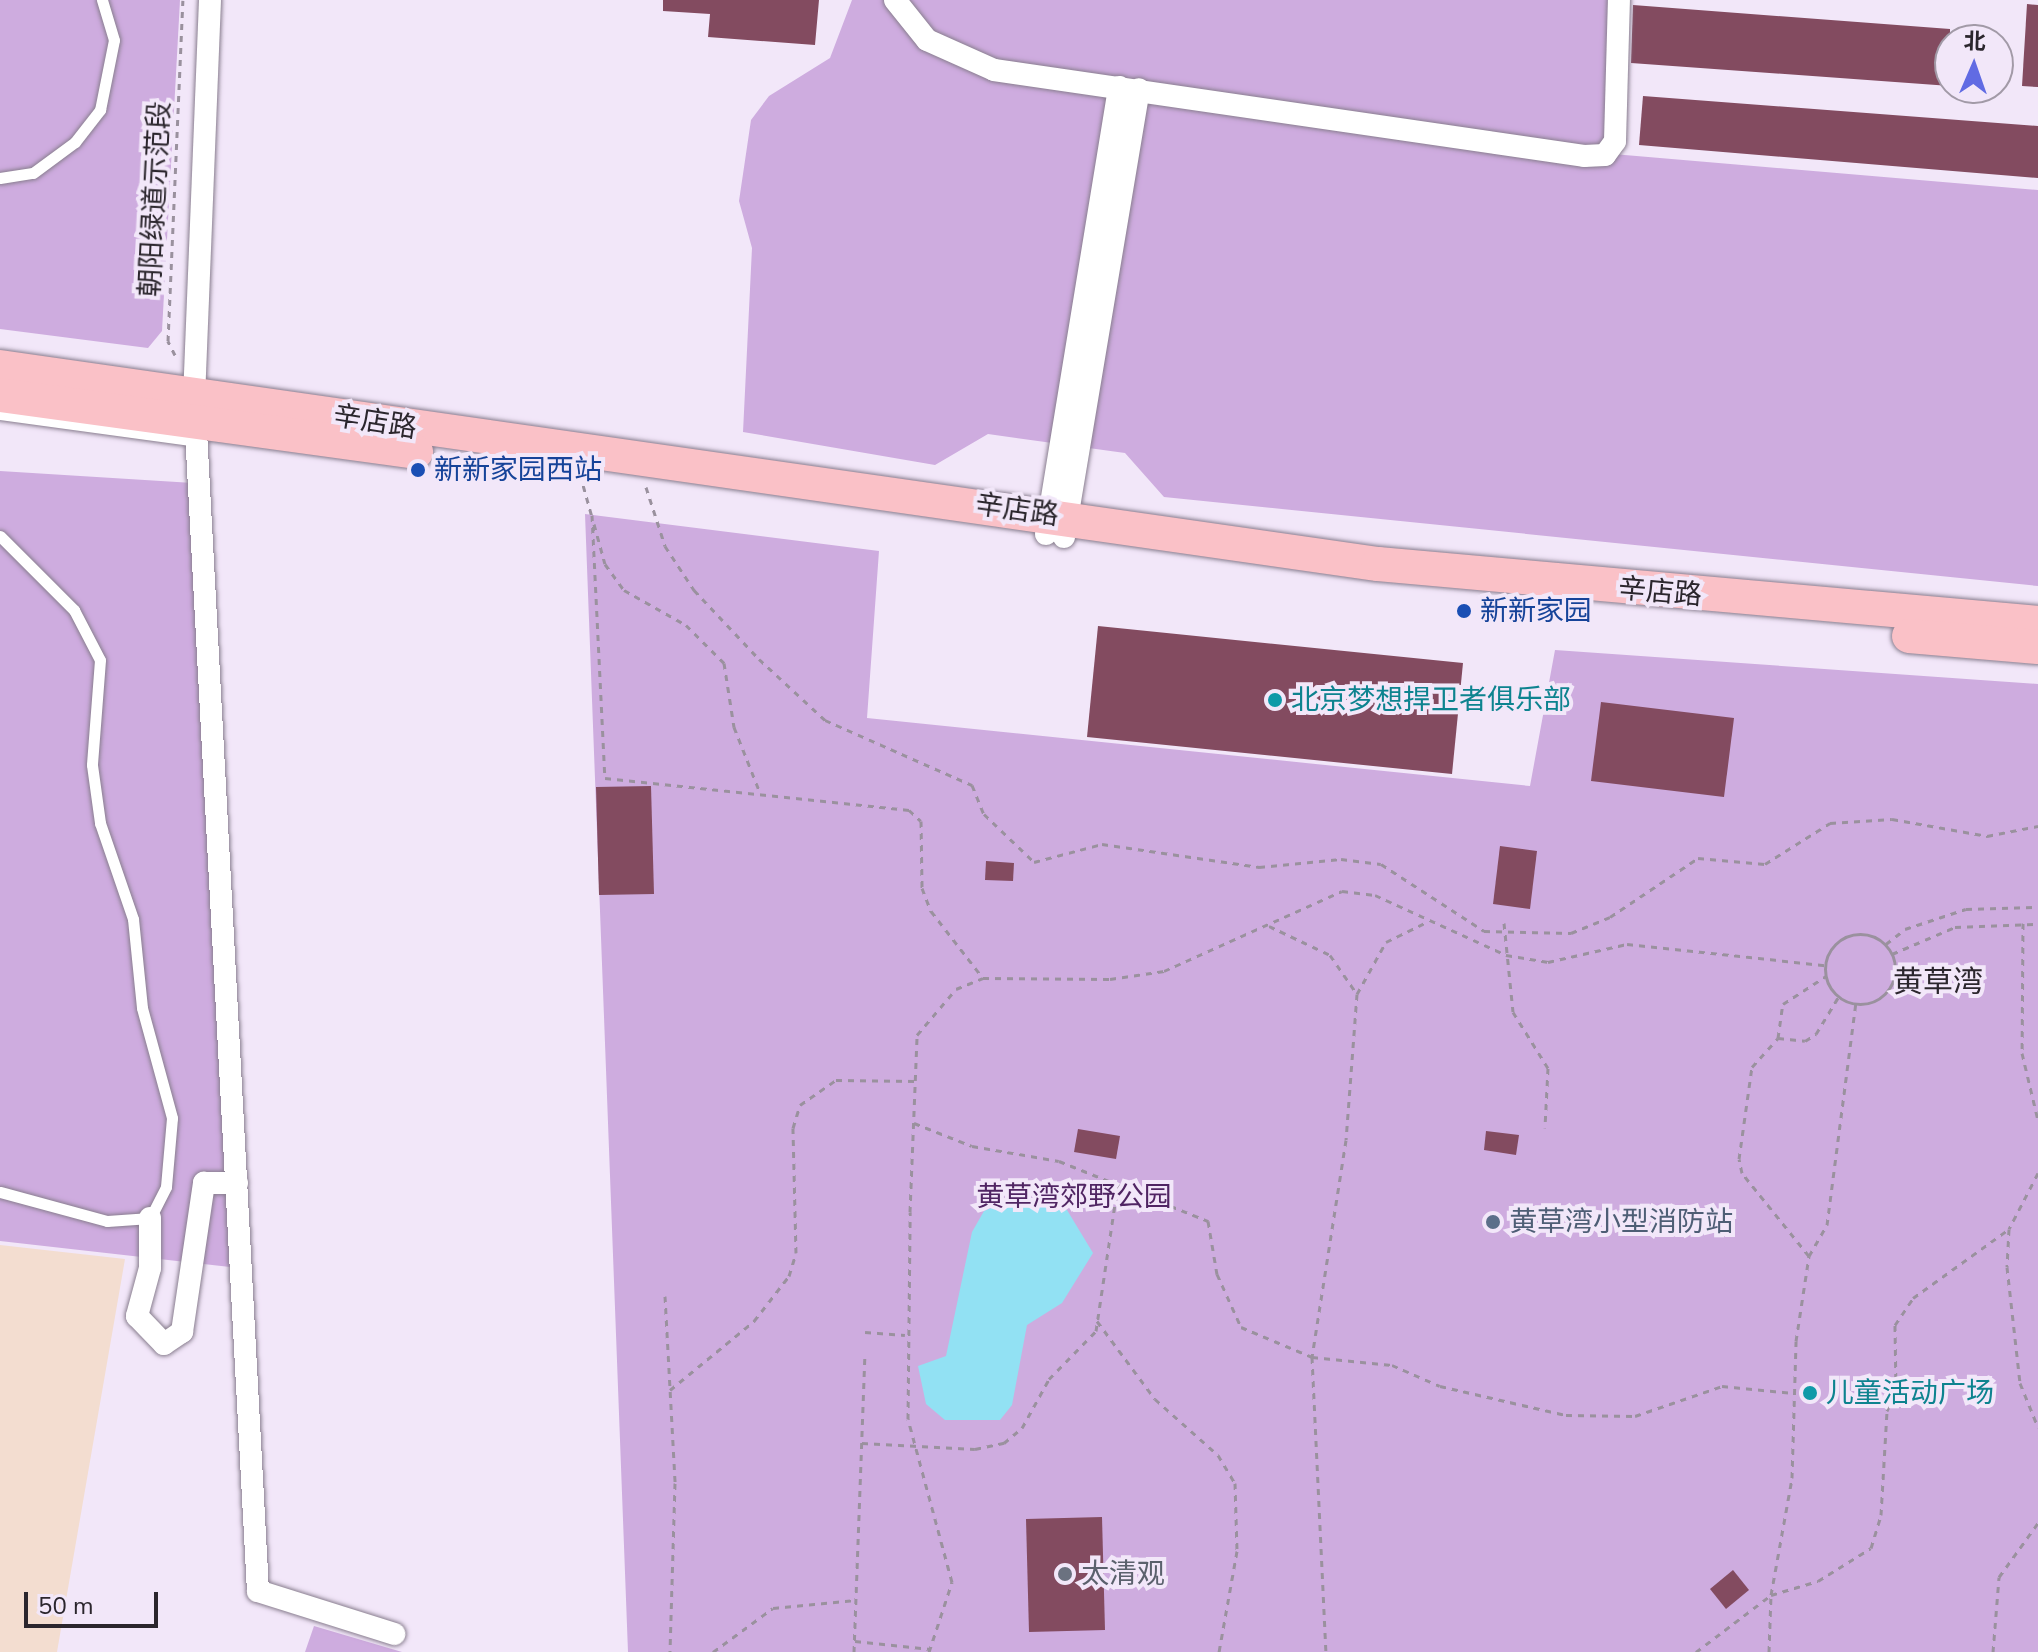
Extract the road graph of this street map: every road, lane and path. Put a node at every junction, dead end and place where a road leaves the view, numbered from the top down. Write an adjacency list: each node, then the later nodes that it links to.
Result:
1 (102, 0): 7 (lane)
2 (183, 0): 11 (path, 朝阳绿道示范段)
3 (210, 0): 11 (street)
4 (895, 0): 6 (street)
5 (1619, 0): 6 (street)
6 (1129, 88): 15 (street)
7 (0, 178)
8 (0, 367): 11 (main road, 辛店路)
9 (0, 395): 11 (main road, 辛店路)
10 (0, 414): 11 (lane)
11 (196, 419): 12 (main road, 辛店路); 15 (main road, 辛店路); 43 (street)
12 (580, 474): 13 (main road, 辛店路); 14 (path)
13 (645, 483): 15 (main road, 辛店路); 27 (path)
14 (592, 515): 19 (path); 19 (path)
15 (1057, 526): 17 (main road, 辛店路); 18 (main road, 辛店路)
16 (0, 536): 46 (lane)
17 (2038, 623)
18 (2038, 647)
19 (759, 790): 33 (path)
20 (2038, 826): 27 (path)
21 (2038, 907): 28 (path)
22 (1430, 921): 26 (path); 30 (path); 34 (path)
23 (1504, 923): 27 (path)
24 (2023, 923): 25 (path); 29 (path); 39 (path)
25 (2038, 924)
26 (1269, 926): 33 (path); 34 (path)
27 (1504, 933): 30 (path)
28 (1886, 944): 29 (path); 31 (path)
29 (1892, 954): 36 (path)
30 (1506, 955): 31 (path); 41 (path)
31 (1825, 965): 32 (path)
32 (1826, 976): 35 (path); 37 (path)
33 (983, 978): 38 (path)
34 (1357, 994): 54 (path)
35 (1839, 996): 36 (path); 37 (path)
36 (1856, 1003): 48 (path)
37 (1778, 1038): 48 (path)
38 (916, 1081): 40 (path); 55 (path)
39 (2038, 1120)
40 (914, 1123): 44 (path); 52 (path)
41 (1545, 1128)
42 (2038, 1173): 47 (path)
43 (237, 1183): 46 (street); 63 (street)
44 (1118, 1184): 50 (path); 54 (path)
45 (0, 1192): 46 (lane)
46 (150, 1218)
47 (2009, 1229): 57 (path); 61 (path)
48 (1809, 1256): 56 (path)
49 (665, 1296): 55 (path)
50 (1097, 1321): 59 (path); 71 (path)
51 (865, 1332): 52 (path)
52 (905, 1335): 59 (path)
53 (865, 1354): 58 (path)
54 (1312, 1357): 56 (path); 72 (path)
55 (670, 1390): 67 (path)
56 (1794, 1393): 61 (path)
57 (2038, 1427)
58 (862, 1443): 59 (path); 62 (path)
59 (915, 1444): 66 (path)
60 (2038, 1523): 75 (path)
61 (1771, 1595): 73 (path); 74 (path)
62 (856, 1600): 64 (path); 65 (path)
63 (394, 1634)
64 (855, 1641): 66 (path); 70 (path)
65 (724, 1649): 68 (path); 69 (path)
66 (930, 1650)
67 (670, 1652)
68 (713, 1652)
69 (729, 1652)
70 (854, 1652)
71 (1219, 1652)
72 (1326, 1652)
73 (1696, 1652)
74 (1769, 1652)
75 (1993, 1652)

